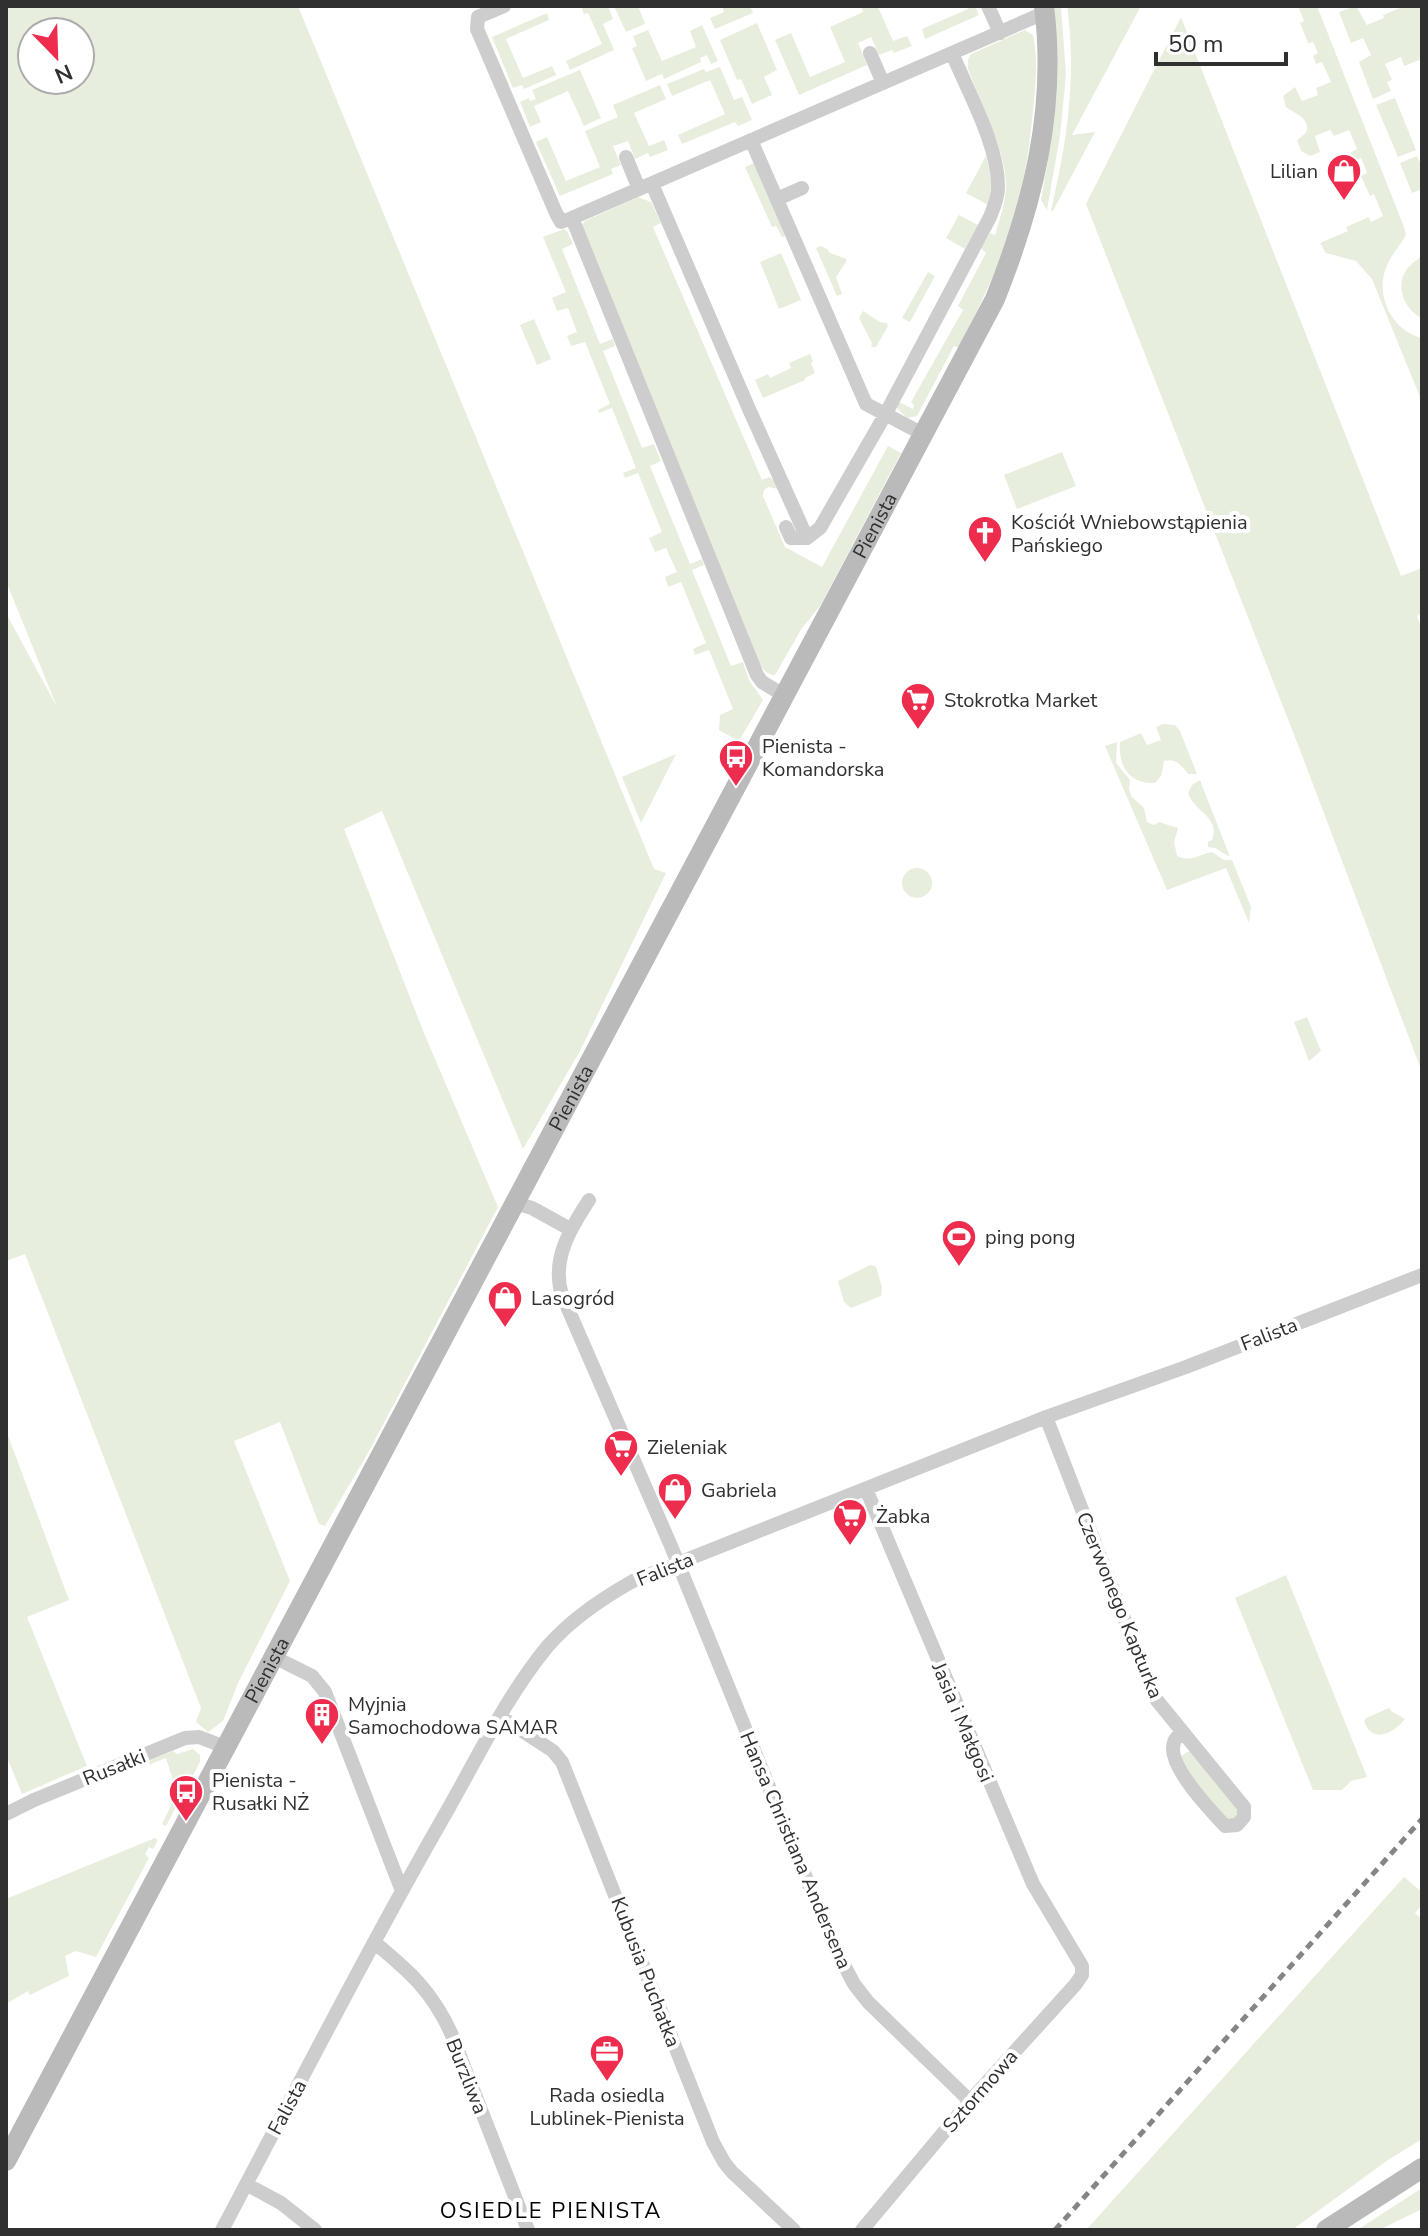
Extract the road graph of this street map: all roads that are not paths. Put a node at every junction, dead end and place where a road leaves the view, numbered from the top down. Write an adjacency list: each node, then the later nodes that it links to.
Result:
1 (504, 6): 13 (street)
2 (988, 6): 4 (street)
3 (1044, 10): 4 (street); 15 (street, Pienista)
4 (1000, 33): 6 (street)
5 (870, 53): 7 (street)
6 (952, 53): 7 (street); 14 (street)
7 (883, 83): 8 (street)
8 (751, 140): 10 (street); 12 (street)
9 (626, 157): 10 (street)
10 (646, 186): 13 (street); 17 (street)
11 (802, 188): 12 (street)
12 (777, 199): 14 (street)
13 (572, 218): 18 (street)
14 (885, 415): 15 (street); 17 (street)
15 (923, 434): 18 (street, Pienista)
16 (786, 527): 17 (street)
17 (807, 538)
18 (785, 696): 20 (street, Pienista)
19 (589, 1200): 21 (street, Hansa Christiana Andersena)
20 (515, 1203): 21 (street); 26 (street, Pienista)
21 (570, 1229): 25 (street, Hansa Christiana Andersena)
22 (1422, 1275): 23 (street, Falista)
23 (1046, 1417): 24 (street, Falista); 28 (street, Czerwonego Kapturka)
24 (866, 1489): 25 (street, Falista); 33 (street, Jasia i Małgosi)
25 (678, 1563): 27 (street, Falista); 34 (street, Hansa Christiana Andersena)
26 (274, 1657): 29 (street, Pienista); 31 (street)
27 (501, 1717): 31 (street, Falista); 41 (street, Kubusia Puchatka)
28 (1182, 1732): 28 (street, Czerwonego Kapturka)
29 (225, 1747): 30 (street, Rusałki); 35 (street, Pienista)
30 (6, 1814)
31 (402, 1891): 32 (street, Falista)
32 (374, 1942): 37 (street, Falista); 40 (street, Burzliwa)
33 (1073, 1949): 34 (street, Sztormowa)
34 (970, 2101): 42 (street, Sztormowa)
35 (6, 2161)
36 (1422, 2168): 43 (street)
37 (246, 2184): 38 (street, Falista); 39 (street)
38 (222, 2230)
39 (315, 2230)
40 (528, 2230)
41 (794, 2230)
42 (862, 2230)
43 (1326, 2230)

